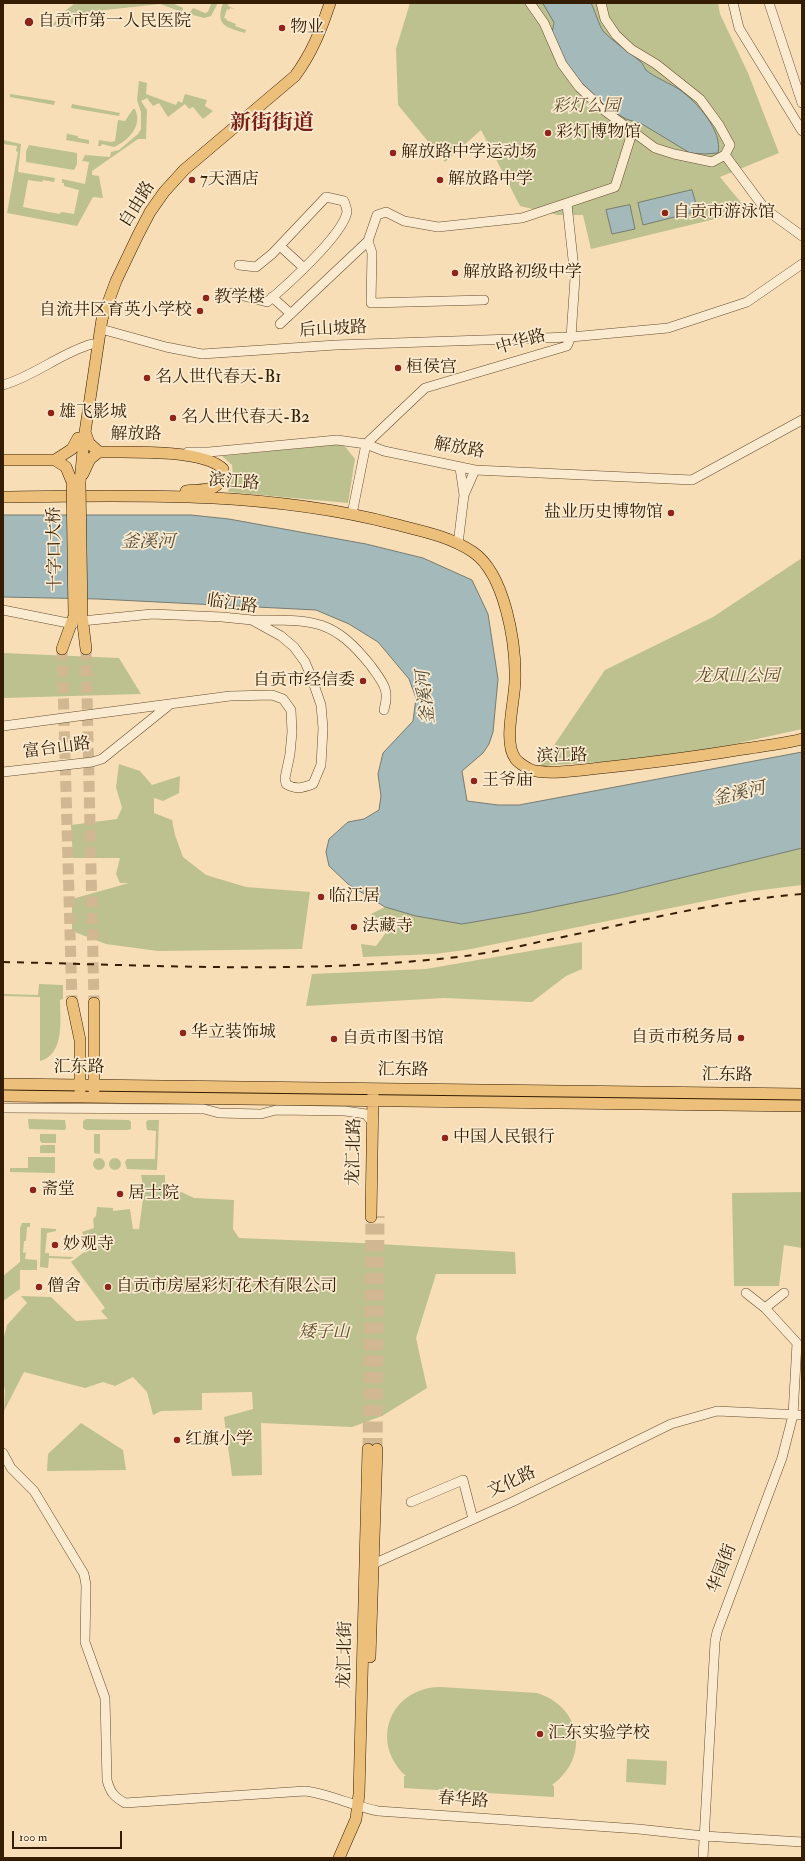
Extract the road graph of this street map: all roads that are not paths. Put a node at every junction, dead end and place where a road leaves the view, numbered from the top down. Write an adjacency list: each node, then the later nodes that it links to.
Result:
1 (323, 3): 25 (main road, 自由路)
2 (330, 3): 23 (main road, 自由路)
3 (530, 3): 8 (street)
4 (601, 3): 10 (street)
5 (733, 3): 9 (street)
6 (769, 3): 7 (street)
7 (802, 103)
8 (633, 130): 10 (street); 11 (street)
9 (802, 131)
10 (725, 155): 12 (street)
11 (567, 204): 13 (street); 24 (street, 中华路)
12 (802, 236)
13 (368, 241): 20 (street); 21 (street)
14 (280, 246): 16 (street); 17 (street); 17 (street)
15 (802, 264): 24 (street, 后山坡路)
16 (239, 265)
17 (304, 268): 19 (street)
18 (232, 293): 19 (street)
19 (272, 297): 21 (street)
20 (484, 300)
21 (290, 314): 22 (street)
22 (280, 324)
23 (101, 329): 24 (street, 后山坡路); 28 (main road, 自由路)
24 (571, 337): 29 (street, 中华路)
25 (92, 344): 26 (street); 28 (main road, 自由路)
26 (3, 385)
27 (802, 420): 35 (street, 解放路)
28 (81, 435): 30 (main road); 33 (main road); 36 (main road, 自由路)
29 (366, 444): 31 (street, 解放路); 34 (street, 解放路); 40 (street)
30 (99, 452): 31 (main road, 解放路); 36 (main road)
31 (156, 452): 39 (main road)
32 (3, 460): 33 (main road)
33 (55, 460): 36 (main road)
34 (460, 468): 35 (street, 解放路); 37 (street)
35 (475, 470): 37 (street)
36 (76, 482): 43 (main road, 十字口大桥, bridge)
37 (464, 495): 41 (street)
38 (3, 497): 39 (main road, 滨江路)
39 (164, 497): 40 (main road, 滨江路)
40 (352, 514): 41 (main road, 滨江路)
41 (458, 544): 50 (main road, 滨江路); 51 (main road, 滨江路)
42 (3, 610): 43 (street, 临江路)
43 (78, 619): 44 (street, 临江路); 45 (main road); 46 (main road, 十字口大桥)
44 (252, 620): 47 (street, 临江路); 48 (street)
45 (62, 649)
46 (86, 649)
47 (168, 706): 49 (street); 52 (street, 富台山路)
48 (384, 710)
49 (3, 726)
50 (802, 739)
51 (802, 744)
52 (3, 772)
53 (3, 1084): 55 (main road, 汇东路)
54 (94, 1084): 55 (main road, 汇东路); 55 (main road); 56 (main road, 汇东路); 60 (main road)
55 (80, 1085): 59 (main road)
56 (376, 1088): 57 (main road, 汇东路); 61 (main road, 龙汇北路)
57 (802, 1094)
58 (3, 1096): 59 (main road, 汇东路)
59 (80, 1097): 60 (main road, 汇东路)
60 (94, 1097): 61 (main road, 汇东路)
61 (376, 1100): 62 (main road, 汇东路); 64 (main road, 龙汇北路); 64 (main road, 龙汇北路)
62 (802, 1106)
63 (3, 1108): 64 (street)
64 (372, 1122)
65 (746, 1293): 67 (street, 华园街)
66 (784, 1294): 67 (street)
67 (765, 1308): 68 (street, 华园街)
68 (798, 1415): 72 (street, 文化路); 75 (street, 华园街)
69 (372, 1449): 73 (main road, 龙汇北街)
70 (3, 1454): 74 (street, 春华路)
71 (411, 1502): 72 (street)
72 (473, 1519): 73 (street, 文化路)
73 (369, 1564): 74 (main road, 龙汇北街)
74 (361, 1807): 75 (street, 春华路); 77 (main road, 龙汇北街); 78 (main road, 龙汇北街)
75 (704, 1836): 76 (street, 春华路); 79 (street, 华园街)
76 (802, 1842)
77 (339, 1858)
78 (346, 1858)
79 (703, 1858)

